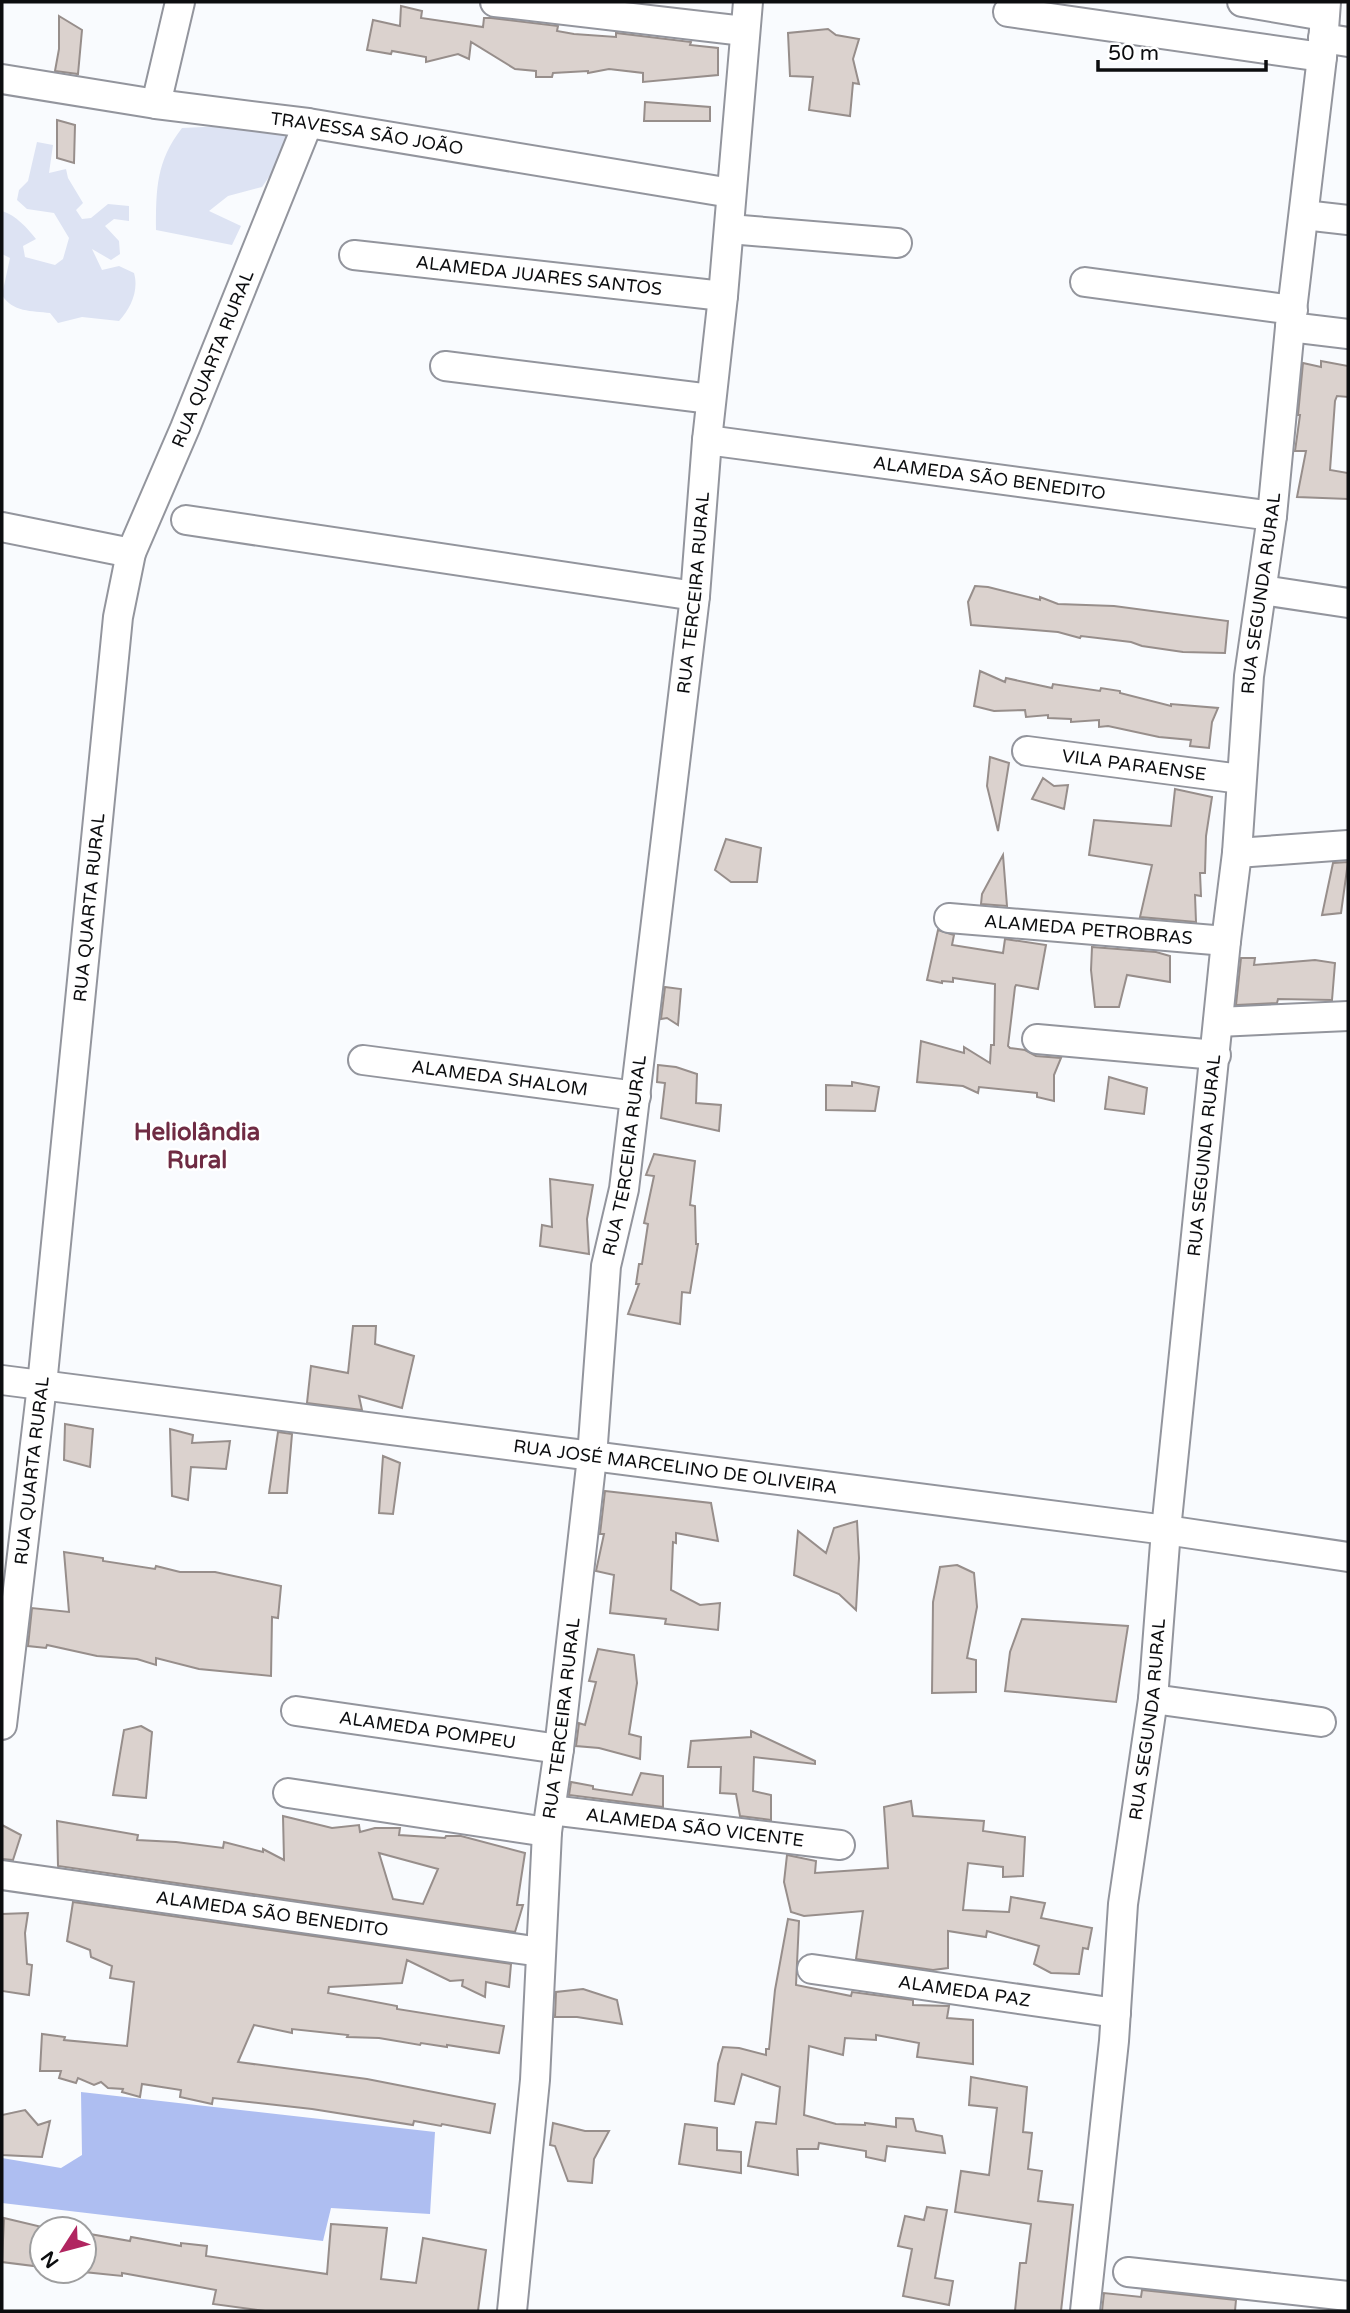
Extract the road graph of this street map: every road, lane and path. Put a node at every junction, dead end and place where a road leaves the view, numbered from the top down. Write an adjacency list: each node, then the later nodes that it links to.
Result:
1 (180, 2): 9 (street)
2 (495, 2): 6 (street)
3 (748, 2): 6 (street, RUA TERCEIRA RURAL)
4 (1242, 2): 7 (street)
5 (1008, 12): 7 (street)
6 (744, 31): 11 (street, RUA TERCEIRA RURAL)
7 (1328, 31): 12 (street, RUA SEGUNDA RURAL)
8 (2, 79): 9 (street, TRAVESSA SÃO JOÃO)
9 (156, 104): 10 (street, TRAVESSA SÃO JOÃO)
10 (308, 122): 11 (street, TRAVESSA SÃO JOÃO); 27 (street, RUA QUARTA RURAL)
11 (731, 193): 14 (street, RUA TERCEIRA RURAL)
12 (1304, 215): 13 (street); 19 (street, RUA SEGUNDA RURAL)
13 (1348, 220)
14 (729, 229): 15 (street); 18 (street, RUA TERCEIRA RURAL)
15 (897, 243)
16 (354, 255): 18 (street, ALAMEDA JUARES SANTOS)
17 (1085, 282): 19 (street)
18 (723, 296): 22 (street, RUA TERCEIRA RURAL)
19 (1291, 319): 20 (street); 24 (street, RUA SEGUNDA RURAL)
20 (1348, 334)
21 (445, 366): 22 (street)
22 (711, 398): 23 (street, RUA TERCEIRA RURAL)
23 (707, 440): 24 (street, ALAMEDA SÃO BENEDITO); 29 (street, RUA TERCEIRA RURAL)
24 (1272, 516): 28 (street, RUA SEGUNDA RURAL)
25 (186, 520): 29 (street)
26 (2, 527): 27 (street)
27 (131, 552): 44 (street, RUA QUARTA RURAL)
28 (1262, 590): 30 (street); 32 (street, RUA SEGUNDA RURAL)
29 (695, 597): 42 (street, RUA TERCEIRA RURAL)
30 (1348, 603)
31 (1027, 751): 32 (street, VILA PARAENSE)
32 (1241, 779): 34 (street, RUA SEGUNDA RURAL)
33 (1348, 845): 34 (street)
34 (1237, 853): 36 (street, RUA SEGUNDA RURAL)
35 (950, 918): 36 (street, ALAMEDA PETROBRAS)
36 (1226, 941): 38 (street, RUA SEGUNDA RURAL)
37 (1348, 1016): 38 (street)
38 (1218, 1022): 40 (street, RUA SEGUNDA RURAL)
39 (1037, 1039): 40 (street)
40 (1216, 1055): 46 (street, RUA SEGUNDA RURAL)
41 (363, 1060): 42 (street, ALAMEDA SHALOM)
42 (636, 1096): 45 (street, RUA TERCEIRA RURAL)
43 (2, 1380): 44 (street, RUA JOSÉ MARCELINO DE OLIVEIRA)
44 (42, 1385): 45 (street, RUA JOSÉ MARCELINO DE OLIVEIRA); 51 (street, RUA QUARTA RURAL)
45 (592, 1457): 46 (street, RUA JOSÉ MARCELINO DE OLIVEIRA); 52 (street, RUA TERCEIRA RURAL)
46 (1166, 1530): 47 (street, RUA JOSÉ MARCELINO DE OLIVEIRA); 48 (street, RUA SEGUNDA RURAL)
47 (1348, 1557)
48 (1153, 1699): 50 (street); 59 (street, RUA SEGUNDA RURAL)
49 (296, 1711): 52 (street, ALAMEDA POMPEU)
50 (1321, 1721)
51 (2, 1725)
52 (559, 1749): 54 (street, RUA TERCEIRA RURAL)
53 (288, 1793): 54 (street, ALAMEDA SÃO VICENTE)
54 (549, 1821): 55 (street, ALAMEDA SÃO VICENTE); 57 (street, RUA TERCEIRA RURAL)
55 (840, 1845)
56 (2, 1875): 57 (street, ALAMEDA SÃO BENEDITO)
57 (541, 1952): 62 (street, RUA TERCEIRA RURAL)
58 (812, 1969): 59 (street, ALAMEDA PAZ)
59 (1116, 2013): 63 (street, RUA SEGUNDA RURAL)
60 (1128, 2272): 61 (street)
61 (1348, 2296)
62 (512, 2311)
63 (1085, 2311)

